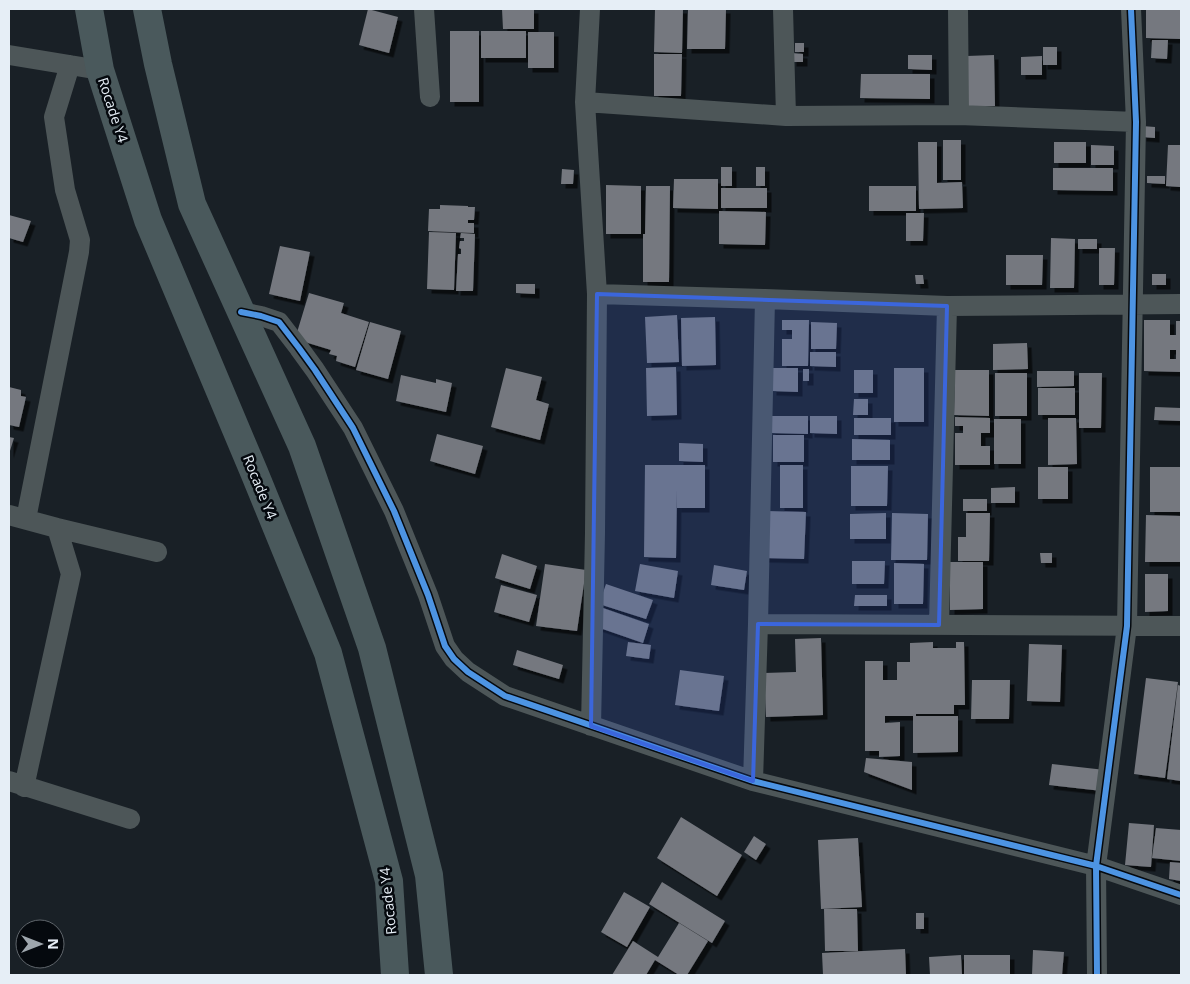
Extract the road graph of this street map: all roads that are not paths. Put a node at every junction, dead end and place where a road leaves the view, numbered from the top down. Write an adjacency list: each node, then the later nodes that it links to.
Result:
1 (89, 9): 10 (highway, Rocade Y4)
2 (147, 9): 21 (highway)
3 (424, 9): 11 (street)
4 (590, 9): 12 (street)
5 (783, 9): 14 (street)
6 (958, 9): 13 (street)
7 (1131, 9): 15 (street)
8 (9, 55): 9 (street)
9 (70, 65): 10 (street); 22 (street)
10 (100, 70): 35 (highway, Rocade Y4)
11 (430, 97)
12 (585, 102): 14 (street); 16 (street)
13 (959, 114): 14 (street); 15 (street)
14 (786, 116)
15 (1136, 122): 18 (street)
16 (597, 294): 17 (street); 29 (street)
17 (765, 299): 20 (street); 25 (street)
18 (1132, 304): 19 (street); 20 (street); 27 (street)
19 (1181, 304)
20 (947, 306): 26 (street)
21 (241, 312): 29 (street); 36 (highway)
22 (17, 517): 23 (street)
23 (57, 528): 24 (street); 31 (street)
24 (157, 552)
25 (758, 624): 26 (street); 30 (street)
26 (939, 624): 27 (street)
27 (1127, 626): 28 (street); 33 (street)
28 (1181, 626)
29 (591, 726): 30 (street)
30 (753, 781): 33 (street)
31 (16, 784): 32 (street)
32 (130, 819)
33 (1096, 866): 34 (street); 37 (street)
34 (1181, 896)
35 (395, 975)
36 (438, 975)
37 (1097, 975)

